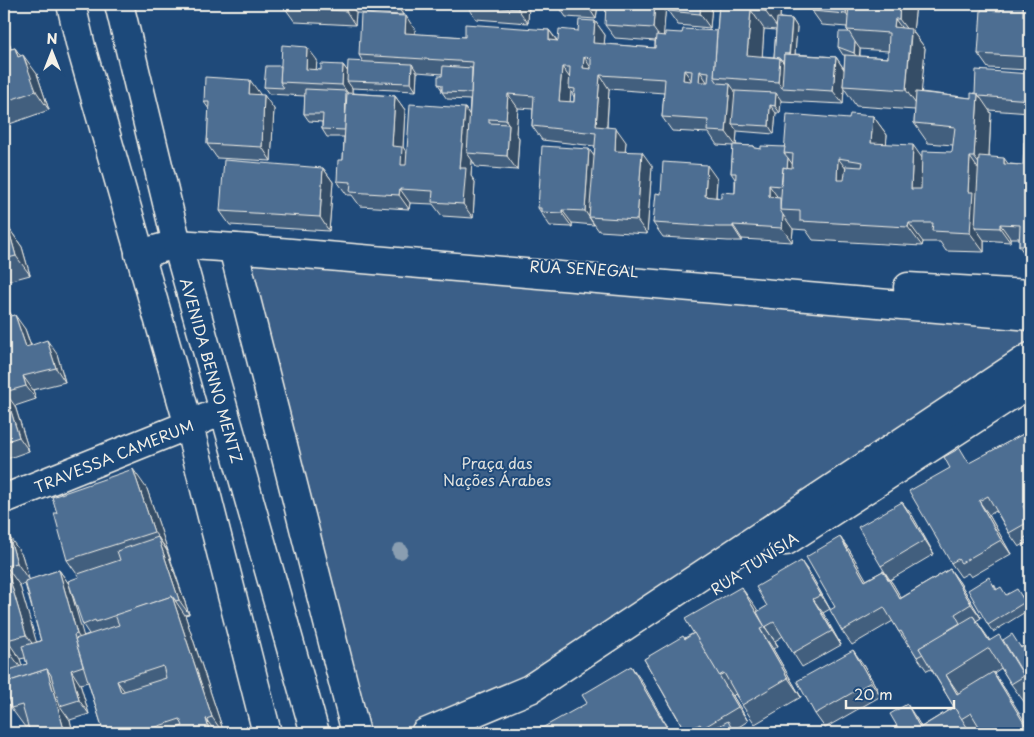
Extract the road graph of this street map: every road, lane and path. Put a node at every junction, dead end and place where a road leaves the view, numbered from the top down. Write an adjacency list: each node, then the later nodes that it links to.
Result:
1 (71, 4): 4 (street)
2 (119, 4): 3 (street, AVENIDA BENNO MENTZ)
3 (177, 244): 4 (street, RUA SENEGAL); 5 (street, RUA SENEGAL); 9 (street, AVENIDA BENNO MENTZ)
4 (139, 254): 10 (street)
5 (1030, 294)
6 (1030, 316): 14 (street)
7 (1030, 357): 15 (street)
8 (1030, 383): 16 (street, RUA TUNÍSIA)
9 (223, 411): 10 (street, TRAVESSA CAMERUM); 13 (street, AVENIDA BENNO MENTZ)
10 (189, 426): 11 (street, TRAVESSA CAMERUM); 12 (street)
11 (4, 499)
12 (267, 733)
13 (315, 733)
14 (356, 733)
15 (425, 733)
16 (472, 733)

